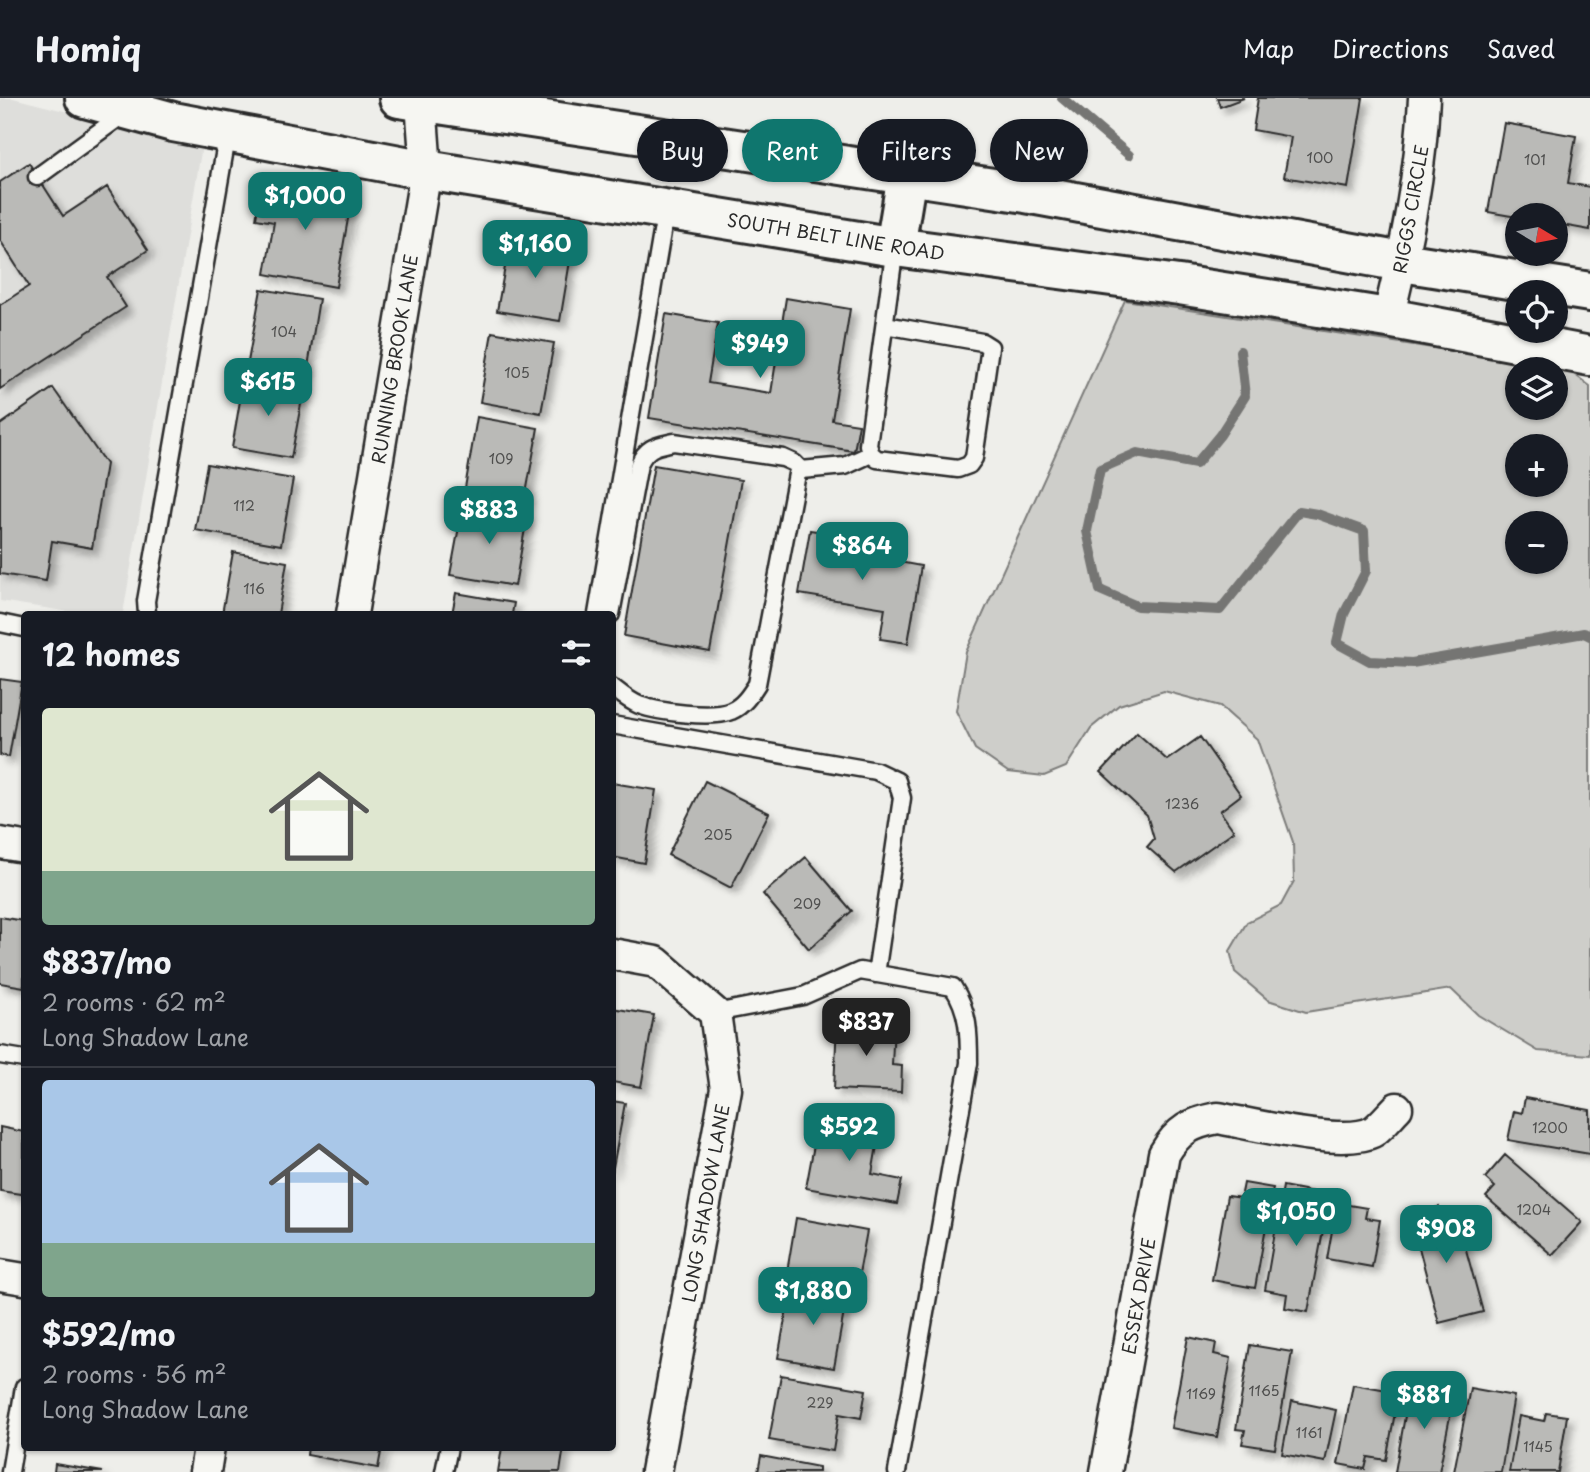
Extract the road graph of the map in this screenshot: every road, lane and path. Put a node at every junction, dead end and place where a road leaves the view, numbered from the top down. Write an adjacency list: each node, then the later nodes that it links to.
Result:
1 (85, 98): 4 (main road, SOUTH BELT LINE ROAD)
2 (1424, 98): 13 (street, RIGGS CIRCLE)
3 (410, 100): 6 (main road); 7 (street, RUNNING BROOK LANE)
4 (130, 110): 5 (main road, SOUTH BELT LINE ROAD); 8 (lane)
5 (228, 132): 7 (main road, SOUTH BELT LINE ROAD); 20 (lane)
6 (857, 167)
7 (426, 170): 11 (main road, SOUTH BELT LINE ROAD); 21 (street, RUNNING BROOK LANE)
8 (37, 177)
9 (906, 182): 12 (main road)
10 (953, 182): 13 (main road)
11 (666, 209): 12 (main road, SOUTH BELT LINE ROAD); 22 (lane)
12 (895, 247): 15 (main road, SOUTH BELT LINE ROAD); 16 (lane)
13 (1402, 261): 14 (main road); 15 (street, RIGGS CIRCLE)
14 (1590, 292)
15 (1388, 318): 17 (main road, SOUTH BELT LINE ROAD)
16 (885, 325): 18 (lane); 18 (lane)
17 (1590, 356)
18 (871, 454): 19 (lane)
19 (801, 470): 23 (lane); 26 (lane)
20 (147, 611)
21 (352, 611)
22 (598, 611)
23 (612, 611)
24 (0, 623): 25 (lane)
25 (21, 627)
26 (616, 690)
27 (616, 725): 31 (lane)
28 (0, 843): 29 (street)
29 (21, 846)
30 (616, 955): 32 (street)
31 (876, 974): 32 (lane); 45 (lane)
32 (715, 1013): 44 (street, LONG SHADOW LANE)
33 (0, 1055): 34 (lane)
34 (21, 1058)
35 (1397, 1108): 46 (street, ESSEX DRIVE)
36 (0, 1275): 37 (street)
37 (21, 1278)
38 (21, 1405): 41 (lane)
39 (208, 1451): 42 (street)
40 (448, 1451): 43 (lane)
41 (10, 1472)
42 (205, 1472)
43 (444, 1472)
44 (656, 1472)
45 (897, 1472)
46 (1106, 1472)

